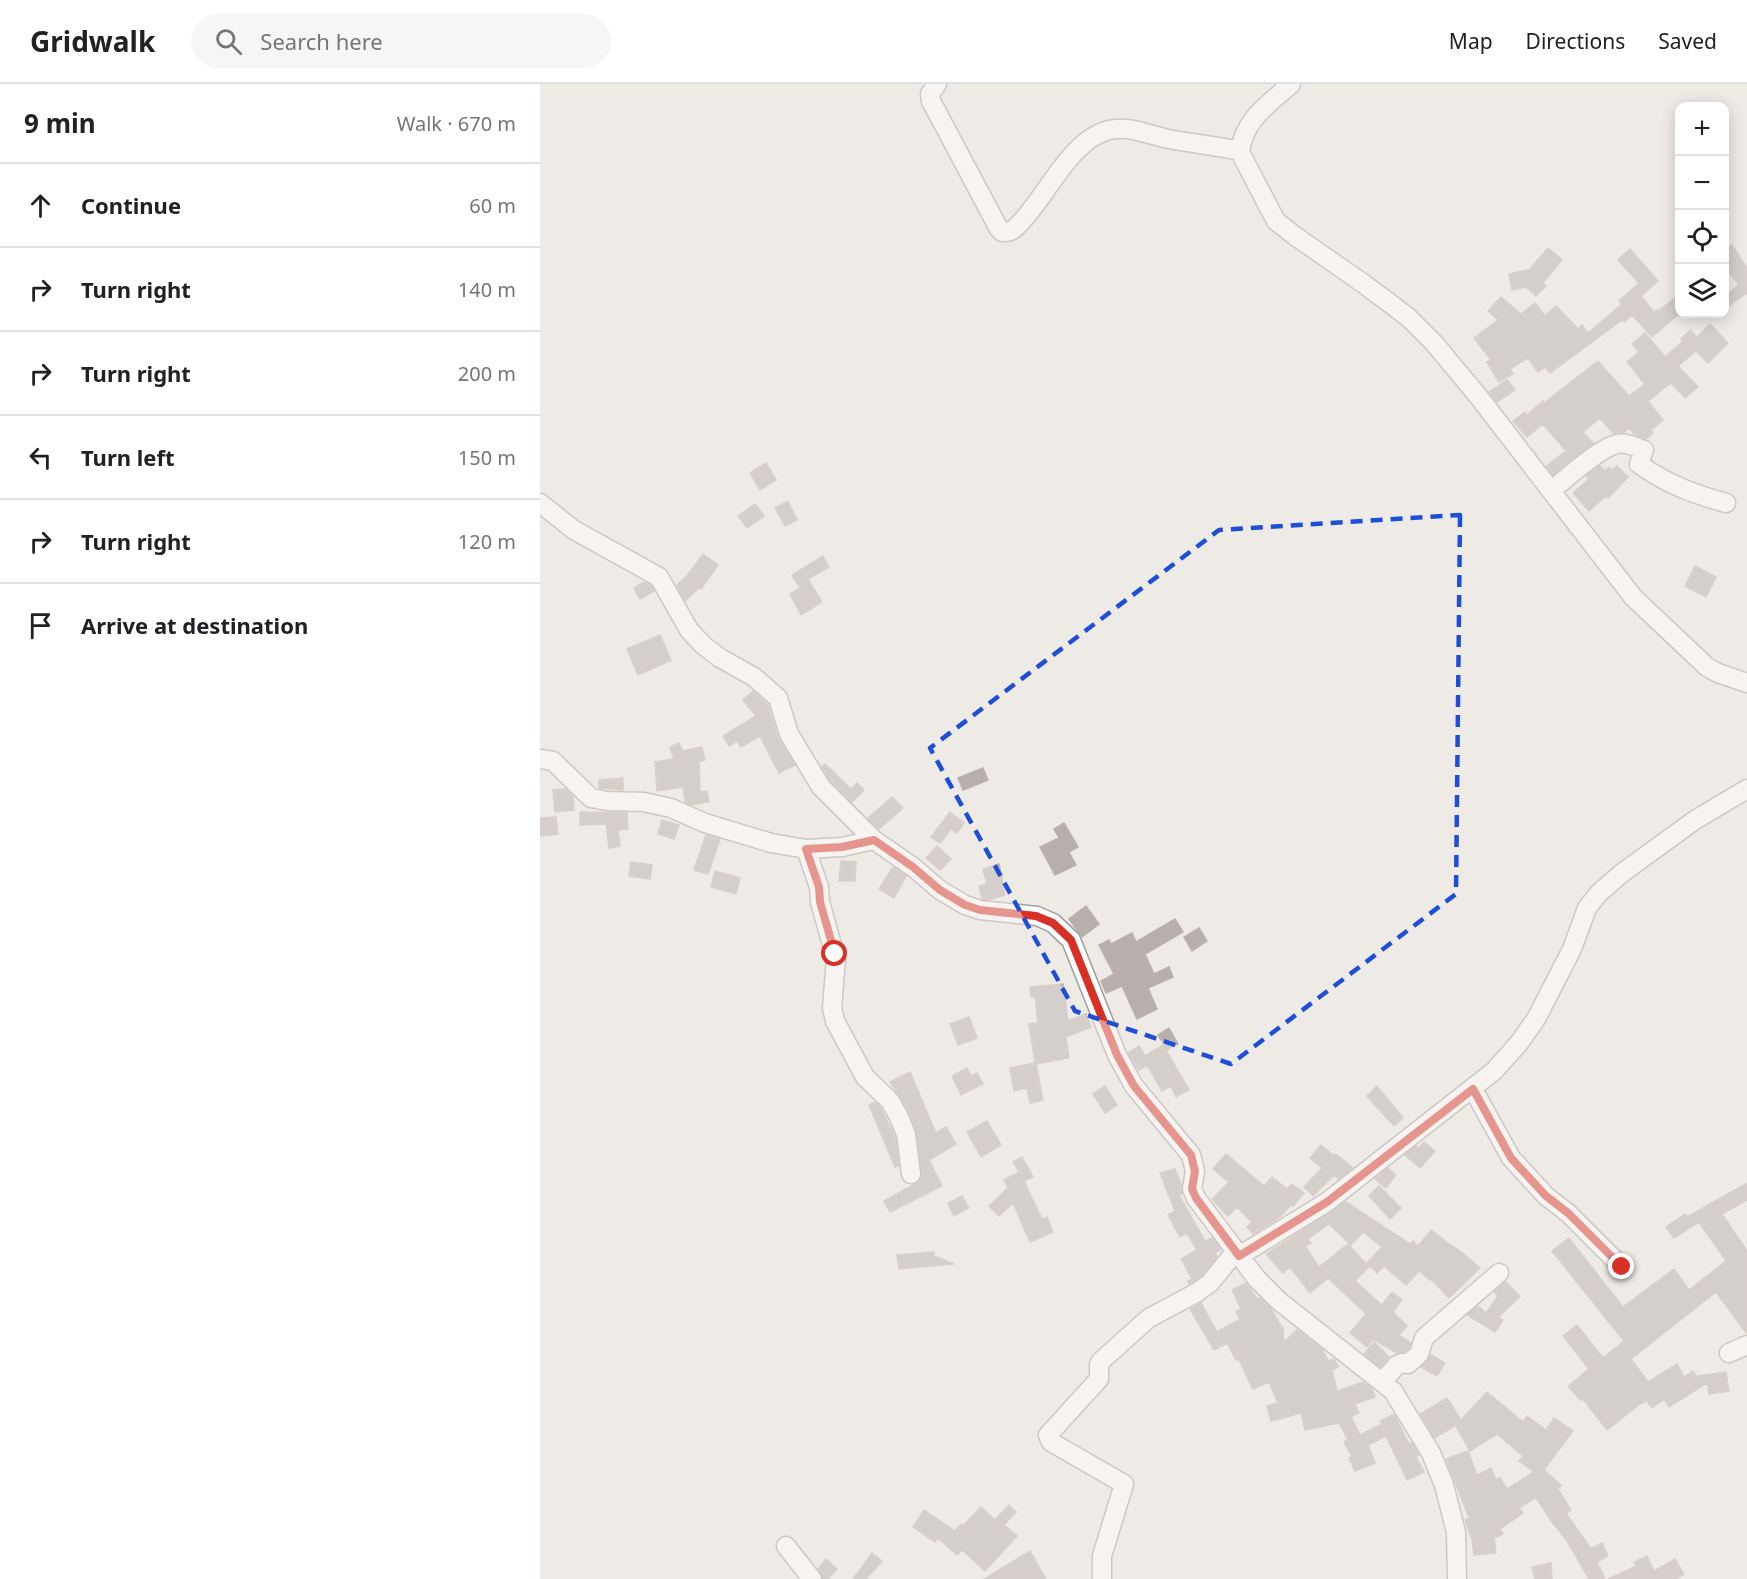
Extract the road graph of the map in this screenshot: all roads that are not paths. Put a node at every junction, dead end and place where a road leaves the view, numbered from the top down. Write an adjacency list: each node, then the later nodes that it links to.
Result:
1 (937, 84): 3 (street)
2 (1291, 84): 3 (street)
3 (1240, 152): 4 (street)
4 (1552, 490): 6 (street); 7 (street)
5 (540, 503): 10 (street)
6 (1726, 503)
7 (1747, 683)
8 (540, 759): 11 (street)
9 (1747, 789): 12 (street)
10 (874, 840): 11 (street); 14 (street)
11 (806, 849): 13 (street)
12 (1473, 1089): 14 (street); 15 (street)
13 (911, 1174)
14 (1238, 1253): 19 (street); 22 (street)
15 (1622, 1267)
16 (1499, 1274): 19 (street)
17 (1747, 1345): 18 (street)
18 (1730, 1353)
19 (1382, 1382): 23 (street)
20 (786, 1546): 21 (street)
21 (812, 1579)
22 (1102, 1579)
23 (1457, 1579)

